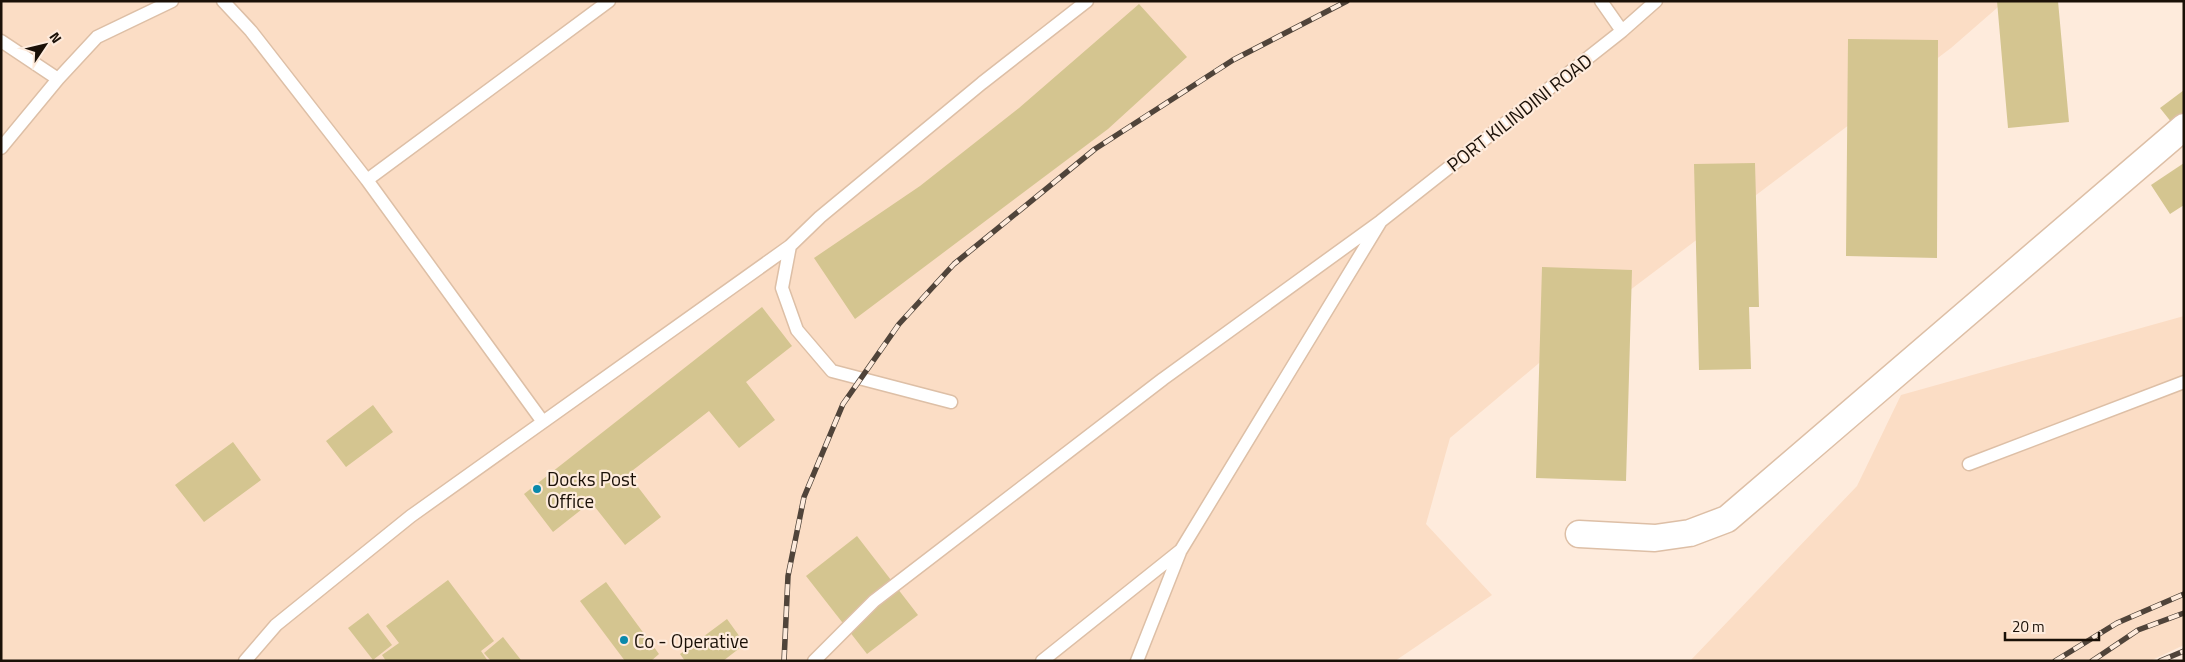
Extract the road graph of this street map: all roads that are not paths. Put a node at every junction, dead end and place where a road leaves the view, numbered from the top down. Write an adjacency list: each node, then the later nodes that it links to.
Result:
1 (172, 1): 9 (lane)
2 (223, 1): 12 (lane)
3 (609, 1): 12 (lane)
4 (1087, 1): 14 (lane)
5 (1601, 1): 7 (lane)
6 (1656, 1): 7 (lane, PORT KILINDINI ROAD)
7 (1622, 30): 13 (lane, PORT KILINDINI ROAD)
8 (1, 41): 9 (lane)
9 (58, 80): 11 (lane)
10 (2184, 127): 19 (street)
11 (1, 148)
12 (367, 180): 17 (lane)
13 (1381, 221): 20 (lane); 22 (lane, PORT KILINDINI ROAD)
14 (790, 246): 16 (lane); 17 (lane)
15 (2184, 382): 18 (lane)
16 (951, 402)
17 (543, 422): 21 (lane)
18 (1969, 464)
19 (1579, 534)
20 (1181, 550): 23 (lane); 24 (lane)
21 (245, 661)
22 (814, 661)
23 (1042, 661)
24 (1137, 661)

